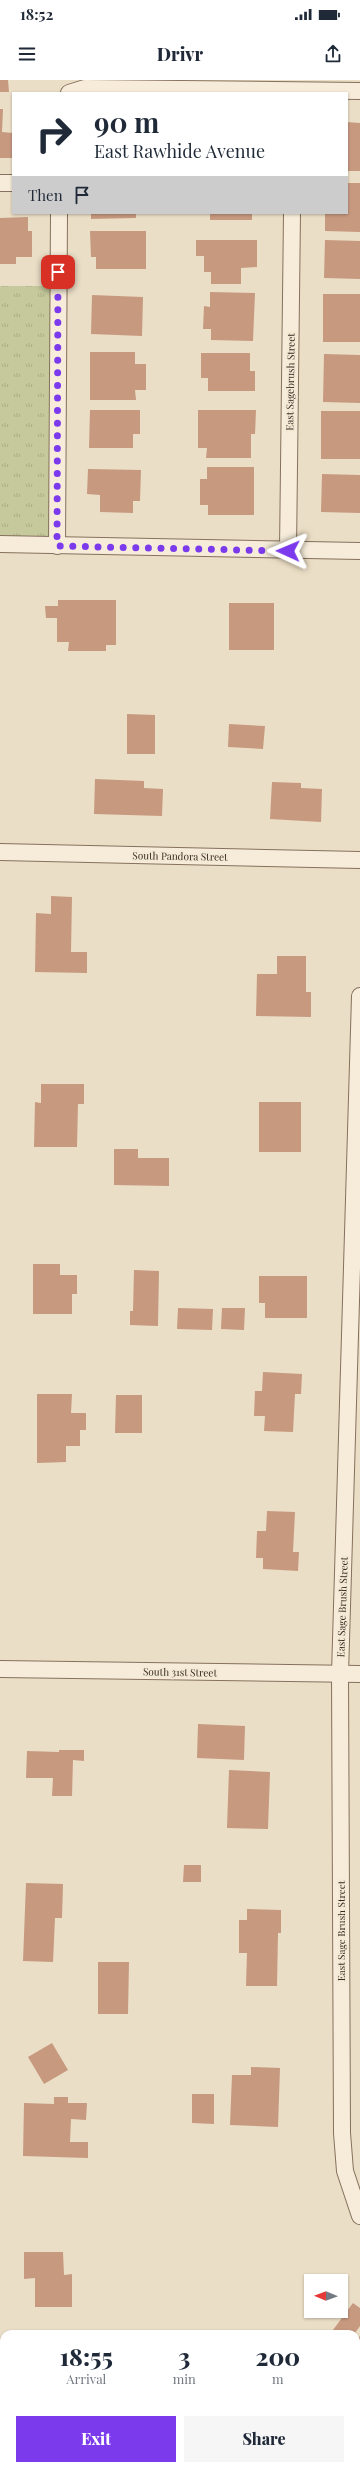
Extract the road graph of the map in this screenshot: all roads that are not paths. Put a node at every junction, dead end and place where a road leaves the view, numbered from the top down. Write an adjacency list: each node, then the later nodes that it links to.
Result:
1 (175, 84): 3 (street); 4 (street)
2 (360, 91): 4 (street)
3 (72, 92)
4 (293, 92)
5 (0, 183): 6 (street)
6 (12, 183)
7 (59, 214): 10 (street)
8 (292, 214): 11 (street, East Sagebrush Street)
9 (0, 544): 10 (street)
10 (57, 546): 11 (street)
11 (288, 551): 12 (street)
12 (360, 551)
13 (0, 852): 14 (street, South Pandora Street)
14 (360, 860)
15 (360, 996): 17 (street, East Sage Brush Street)
16 (0, 1669): 17 (street, South 31st Street)
17 (340, 1674): 18 (street, South 31st Street); 19 (street, East Sage Brush Street)
18 (360, 1674)
19 (360, 2216)

